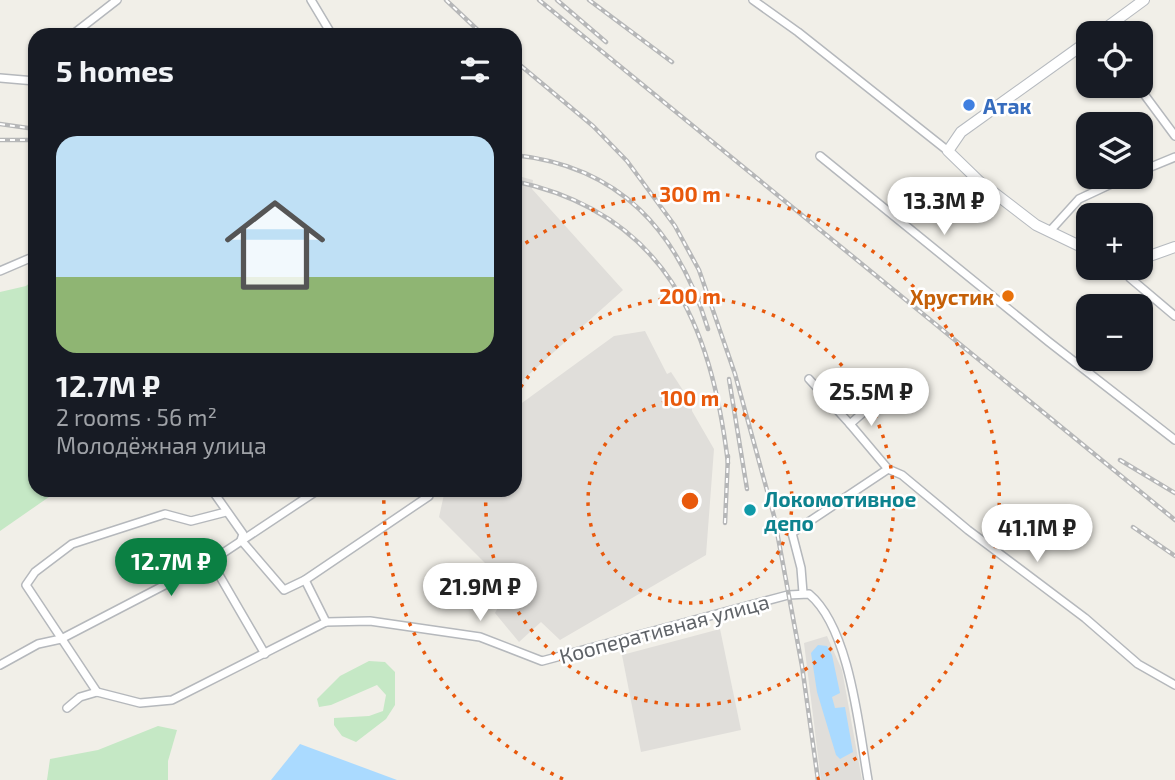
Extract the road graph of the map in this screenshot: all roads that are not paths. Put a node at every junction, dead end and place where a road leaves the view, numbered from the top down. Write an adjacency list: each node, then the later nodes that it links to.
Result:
1 (117, 0): 6 (street)
2 (311, 0): 7 (street)
3 (754, 0): 13 (street)
4 (1144, 0): 5 (main road)
5 (1116, 21)
6 (81, 28)
7 (328, 28)
8 (1076, 50): 13 (main road)
9 (0, 78): 10 (street)
10 (28, 80)
11 (1147, 98): 12 (street)
12 (1175, 136)
13 (948, 151): 18 (main road)
14 (820, 156): 29 (street)
15 (1175, 157): 16 (street)
16 (1153, 166)
17 (1100, 189): 18 (street)
18 (1050, 231): 19 (main road)
19 (1076, 244)
20 (1175, 247): 21 (main road)
21 (1153, 255)
22 (28, 259): 23 (street)
23 (0, 271)
24 (1132, 280): 25 (street)
25 (1175, 316)
26 (809, 379): 28 (street)
27 (890, 389): 28 (street)
28 (850, 424): 30 (street)
29 (1175, 440)
30 (888, 469): 38 (street); 43 (street)
31 (216, 497): 34 (street)
32 (307, 497): 35 (street)
33 (424, 497): 37 (street)
34 (226, 512): 35 (street); 40 (street)
35 (241, 540): 36 (street); 37 (street)
36 (211, 561): 40 (street); 41 (street)
37 (305, 580): 39 (street)
38 (803, 593): 39 (street, Кооперативная улица); 46 (street)
39 (326, 622): 41 (street, Кооперативная улица)
40 (61, 639): 42 (street); 44 (street)
41 (265, 654): 44 (street, Кооперативная улица)
42 (0, 665)
43 (1175, 685)
44 (97, 691): 45 (street)
45 (66, 708)
46 (868, 780)

